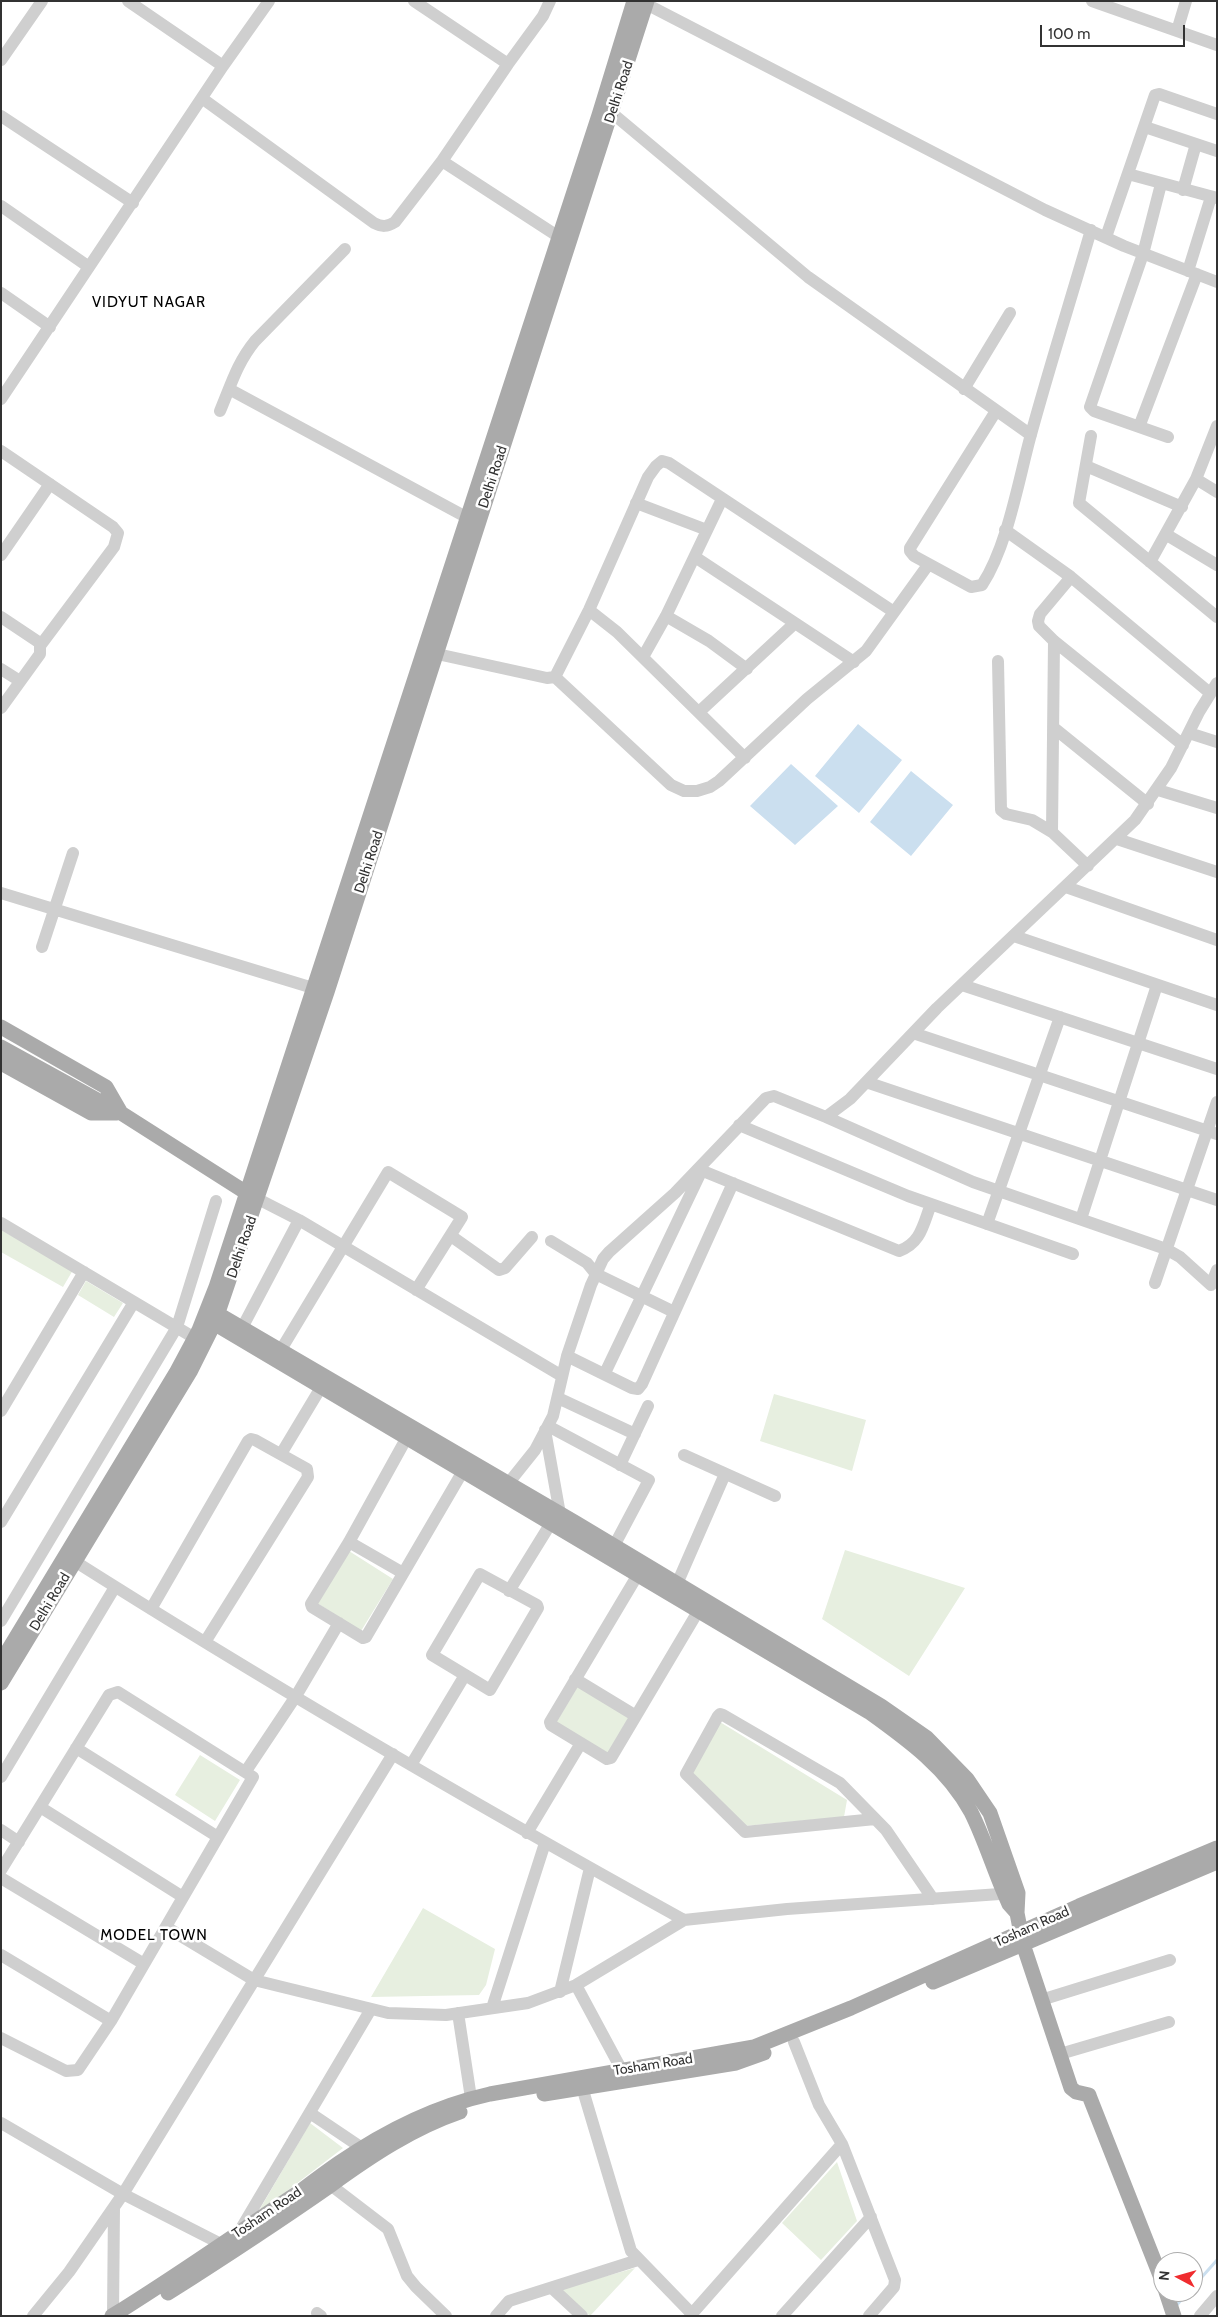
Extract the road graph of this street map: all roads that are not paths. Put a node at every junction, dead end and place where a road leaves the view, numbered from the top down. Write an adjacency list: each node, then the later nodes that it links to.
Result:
1 (42, 1): 11 (street)
2 (128, 1): 13 (street)
3 (269, 1): 13 (street)
4 (414, 1): 12 (street)
5 (550, 1): 12 (street)
6 (1092, 1): 9 (street)
7 (1186, 1): 9 (street)
8 (643, 2): 15 (main road, Delhi Road); 28 (street); 29 (main road, Delhi Road)
9 (1177, 31): 10 (street)
10 (1217, 45)
11 (1, 60)
12 (508, 64): 21 (street)
13 (224, 66): 14 (street)
14 (203, 99): 21 (street); 26 (street)
15 (612, 113): 40 (street); 75 (main road, Delhi Road)
16 (1217, 114): 18 (street)
17 (2, 118): 26 (street)
18 (1145, 127): 19 (street); 22 (street)
19 (1196, 144): 20 (street); 24 (street)
20 (1217, 151)
21 (442, 161): 29 (street)
22 (1128, 174): 23 (street); 30 (street)
23 (1161, 184): 24 (street); 32 (street)
24 (1183, 190): 25 (street)
25 (1214, 197): 34 (street)
26 (133, 203): 33 (street)
27 (1, 206): 33 (street)
28 (1091, 230): 30 (street); 46 (street)
29 (559, 237): 57 (main road, Delhi Road)
30 (1106, 237): 32 (street)
31 (346, 249): 39 (street)
32 (1143, 254): 34 (street); 45 (street)
33 (89, 267): 38 (street)
34 (1192, 273): 35 (street); 45 (street)
35 (1217, 282)
36 (1, 293): 38 (street)
37 (1010, 313): 40 (street)
38 (50, 327): 41 (street)
39 (230, 388): 42 (street); 57 (street)
40 (964, 389): 43 (street)
41 (1, 399)
42 (220, 411)
43 (996, 411): 46 (street); 65 (street)
44 (1217, 426): 51 (street)
45 (1139, 427): 48 (street)
46 (1031, 435): 59 (street)
47 (1091, 436): 50 (street)
48 (1168, 437)
49 (1, 452): 52 (street)
50 (1086, 466): 56 (street); 63 (street)
51 (1196, 479): 53 (street); 56 (street)
52 (50, 484): 61 (street); 74 (street)
53 (1217, 492)
54 (722, 498): 55 (street); 58 (street); 68 (street)
55 (636, 503): 58 (street); 67 (street)
56 (1182, 507): 60 (street)
57 (466, 517): 75 (main road, Delhi Road)
58 (707, 530): 62 (street)
59 (1006, 530): 65 (street); 66 (street)
60 (1167, 535): 63 (street); 64 (street)
61 (1, 555)
62 (694, 557): 69 (street); 72 (street)
63 (1150, 562): 71 (street)
64 (1217, 565)
65 (928, 566): 68 (street)
66 (1071, 578): 73 (street); 83 (street)
67 (589, 610): 76 (street); 81 (street)
68 (894, 612): 78 (street)
69 (666, 616): 76 (street); 80 (street)
70 (1, 617): 74 (street)
71 (1217, 617)
72 (795, 623): 78 (street); 80 (street)
73 (1054, 640): 86 (street); 89 (street)
74 (40, 646): 82 (street)
75 (430, 652): 81 (street); 107 (main road, Delhi Road); 130 (main road, Delhi Road)
76 (643, 657): 85 (street)
77 (998, 661): 94 (street)
78 (854, 662): 90 (street)
79 (1, 669): 82 (street)
80 (747, 669): 85 (street)
81 (555, 677): 90 (street)
82 (20, 681): 84 (street)
83 (1213, 688): 87 (street)
84 (1, 708)
85 (700, 712): 90 (street)
86 (1054, 728): 92 (street); 94 (street)
87 (1189, 733): 88 (street); 89 (street)
88 (1217, 742)
89 (1184, 745): 91 (street)
90 (745, 758)
91 (1158, 790): 92 (street); 93 (street)
92 (1148, 804): 95 (street)
93 (1217, 808)
94 (1052, 832): 97 (street)
95 (1117, 839): 97 (street); 98 (street)
96 (73, 853): 101 (street)
97 (1088, 866): 99 (street)
98 (1217, 872)
99 (1066, 887): 102 (street); 103 (street)
100 (1, 893): 101 (street)
101 (55, 908): 104 (street); 107 (street)
102 (1014, 936): 105 (street); 106 (street)
103 (1217, 940)
104 (42, 947)
105 (962, 985): 109 (street); 111 (street)
106 (1157, 985): 108 (street); 112 (street)
107 (313, 988): 130 (main road, Delhi Road)
108 (1217, 1005)
109 (1060, 1017): 112 (street); 116 (street)
110 (1, 1027): 120 (main road)
111 (913, 1033): 116 (street); 117 (street)
112 (1139, 1043): 115 (street); 118 (street)
113 (1, 1047): 120 (main road)
114 (1, 1063): 120 (main road)
115 (1217, 1069)
116 (1039, 1075): 118 (street); 124 (street)
117 (866, 1082): 121 (street); 124 (street)
118 (1121, 1102): 123 (street); 125 (street)
119 (1217, 1102): 123 (street)
120 (121, 1113): 130 (main road)
121 (826, 1117): 122 (street); 128 (street)
122 (739, 1126): 126 (street); 133 (street)
123 (1212, 1132): 129 (street)
124 (1019, 1133): 125 (street); 128 (street)
125 (1101, 1161): 129 (street); 134 (street)
126 (700, 1170): 127 (street); 146 (street); 150 (street)
127 (733, 1183): 133 (street); 152 (street)
128 (999, 1190): 134 (street); 137 (street)
129 (1187, 1190): 132 (street); 142 (street)
130 (252, 1196): 135 (street); 153 (main road, Delhi Road)
131 (216, 1200): 154 (street)
132 (1217, 1200)
133 (931, 1204): 137 (street)
134 (1081, 1219): 142 (street)
135 (299, 1220): 141 (street); 155 (street)
136 (1, 1223): 145 (street)
137 (987, 1224): 143 (street)
138 (451, 1236): 139 (street); 141 (street); 149 (street)
139 (532, 1238)
140 (551, 1241): 146 (street)
141 (343, 1246): 149 (street); 157 (street)
142 (1166, 1249): 147 (street); 148 (street)
143 (1073, 1254)
144 (1217, 1270): 148 (street)
145 (84, 1272): 151 (street); 164 (street)
146 (596, 1274): 150 (street); 158 (street)
147 (1155, 1283)
148 (1214, 1287)
149 (416, 1290): 160 (street)
150 (642, 1296): 152 (street); 159 (street)
151 (134, 1302): 154 (street); 176 (street)
152 (674, 1312): 159 (street)
153 (211, 1316): 155 (main road); 156 (main road, Delhi Road); 157 (main road)
154 (177, 1327): 156 (street); 187 (street)
155 (242, 1328): 157 (main road)
156 (200, 1341): 179 (main road, Delhi Road)
157 (278, 1355): 161 (main road)
158 (567, 1356): 159 (street); 160 (street)
159 (605, 1373)
160 (562, 1376): 162 (street)
161 (325, 1382): 166 (main road); 168 (street)
162 (558, 1398): 165 (street); 167 (street)
163 (648, 1406): 167 (street)
164 (1, 1411)
165 (546, 1428): 170 (street); 173 (street); 175 (street)
166 (410, 1432): 171 (main road); 173 (main road); 177 (street)
167 (635, 1434): 170 (street)
168 (281, 1454): 186 (street); 189 (street)
169 (684, 1455): 172 (street)
170 (620, 1464): 178 (street)
171 (464, 1471): 173 (main road); 181 (street)
172 (726, 1474): 174 (street); 183 (street)
173 (504, 1488): 175 (main road)
174 (776, 1496)
175 (556, 1518): 178 (main road); 180 (main road); 184 (street)
176 (1, 1522)
177 (348, 1542): 181 (street); 188 (street)
178 (614, 1546): 180 (main road)
179 (70, 1558): 182 (street); 190 (main road, Delhi Road); 193 (main road, Delhi Road)
180 (640, 1569): 183 (main road); 192 (street)
181 (403, 1573): 188 (street)
182 (115, 1586): 186 (street); 201 (street)
183 (674, 1589): 185 (main road)
184 (510, 1591): 191 (street); 191 (street)
185 (701, 1605): 195 (street); 214 (main road)
186 (151, 1609): 189 (street)
187 (1, 1621)
188 (339, 1623): 194 (street)
189 (205, 1642): 194 (street)
190 (1, 1662)
191 (465, 1675): 199 (street)
192 (576, 1679): 195 (street); 196 (street)
193 (1, 1683)
194 (296, 1696): 198 (street); 200 (street)
195 (636, 1716): 196 (street)
196 (581, 1743): 205 (street)
197 (76, 1748): 200 (street); 202 (street); 206 (street)
198 (393, 1754): 199 (street); 223 (street)
199 (411, 1765): 205 (street)
200 (246, 1772): 206 (street)
201 (1, 1777)
202 (40, 1807): 207 (street); 215 (street)
203 (875, 1819): 203 (street); 216 (street)
204 (1, 1830): 207 (street)
205 (527, 1833): 208 (street)
206 (218, 1837): 215 (street)
207 (19, 1842): 212 (street)
208 (545, 1843): 211 (street); 227 (street)
209 (1217, 1848): 219 (main road, Tosham Road)
210 (1217, 1862): 219 (main road, Tosham Road)
211 (590, 1868): 217 (street); 225 (street)
212 (1, 1870)
213 (1, 1878): 222 (street)
214 (1012, 1894): 216 (street); 219 (main road)
215 (183, 1897): 218 (street)
216 (933, 1899): 217 (street)
217 (684, 1920): 224 (street)
218 (166, 1927): 222 (street); 223 (street)
219 (1022, 1938): 226 (main road); 233 (main road, Tosham Road); 235 (main road, Tosham Road)
220 (1, 1955): 230 (street)
221 (1170, 1960): 226 (street)
222 (144, 1964): 230 (street)
223 (254, 1980): 228 (street); 243 (street)
224 (576, 1985): 225 (street); 235 (street)
225 (560, 1992): 227 (street)
226 (1041, 2000): 234 (main road)
227 (492, 2008): 229 (street)
228 (371, 2009): 229 (street); 238 (street)
229 (458, 2013): 237 (street)
230 (111, 2021): 232 (street)
231 (1169, 2022): 234 (street)
232 (1, 2038)
233 (794, 2042): 235 (main road, Tosham Road); 240 (street)
234 (1060, 2054): 248 (main road)
235 (625, 2075): 236 (main road, Tosham Road); 237 (main road, Tosham Road)
236 (582, 2088): 242 (main road, Tosham Road); 249 (street)
237 (470, 2098): 241 (main road, Tosham Road)
238 (310, 2113): 241 (street); 246 (street)
239 (1, 2123): 243 (street)
240 (842, 2144): 245 (street); 253 (street)
241 (362, 2148): 242 (main road, Tosham Road)
242 (325, 2181): 246 (main road, Tosham Road); 247 (main road, Tosham Road); 256 (street)
243 (123, 2194): 244 (street); 247 (street)
244 (114, 2207): 252 (street); 254 (street)
245 (871, 2217): 259 (street); 260 (street)
246 (239, 2232): 247 (main road, Tosham Road)
247 (225, 2249): 252 (main road, Tosham Road); 255 (main road, Tosham Road)
248 (1153, 2258)
249 (638, 2260): 250 (street); 253 (street)
250 (552, 2288): 257 (street); 258 (street)
251 (1217, 2296): 261 (street)
252 (113, 2315)
253 (691, 2315)
254 (34, 2316)
255 (131, 2316)
256 (446, 2316)
257 (496, 2316)
258 (582, 2316)
259 (782, 2316)
260 (869, 2316)
261 (1200, 2316)

